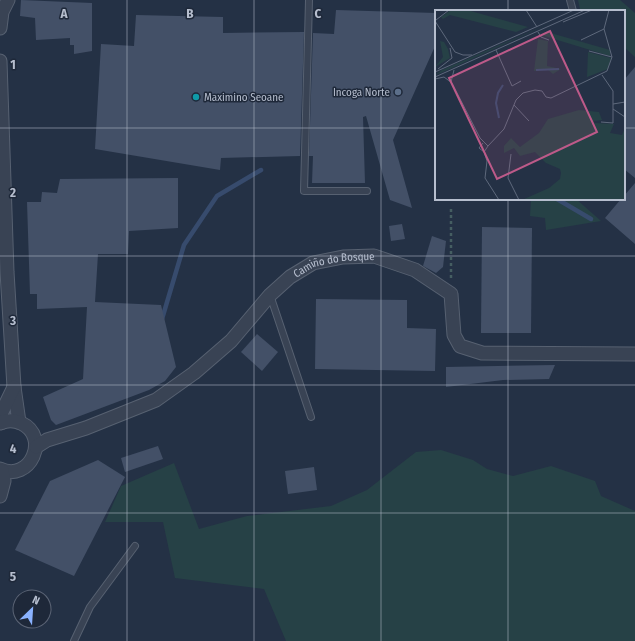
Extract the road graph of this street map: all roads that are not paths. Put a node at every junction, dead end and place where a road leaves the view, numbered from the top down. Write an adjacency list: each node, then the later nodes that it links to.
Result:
1 (8, 0): 5 (street)
2 (309, 0): 7 (lane)
3 (570, 0): 4 (lane)
4 (573, 10)
5 (0, 28)
6 (0, 61): 8 (street)
7 (367, 191)
8 (4, 272): 11 (street)
9 (270, 295): 10 (street, Camiño do Bosque); 12 (lane); 15 (street, Camiño do Bosque)
10 (635, 354)
11 (14, 387): 13 (street); 14 (street)
12 (311, 416)
13 (1, 422): 14 (street)
14 (19, 422): 15 (street)
15 (36, 446): 16 (street)
16 (1, 470): 17 (street)
17 (0, 496)
18 (135, 546): 19 (lane)
19 (74, 641)

